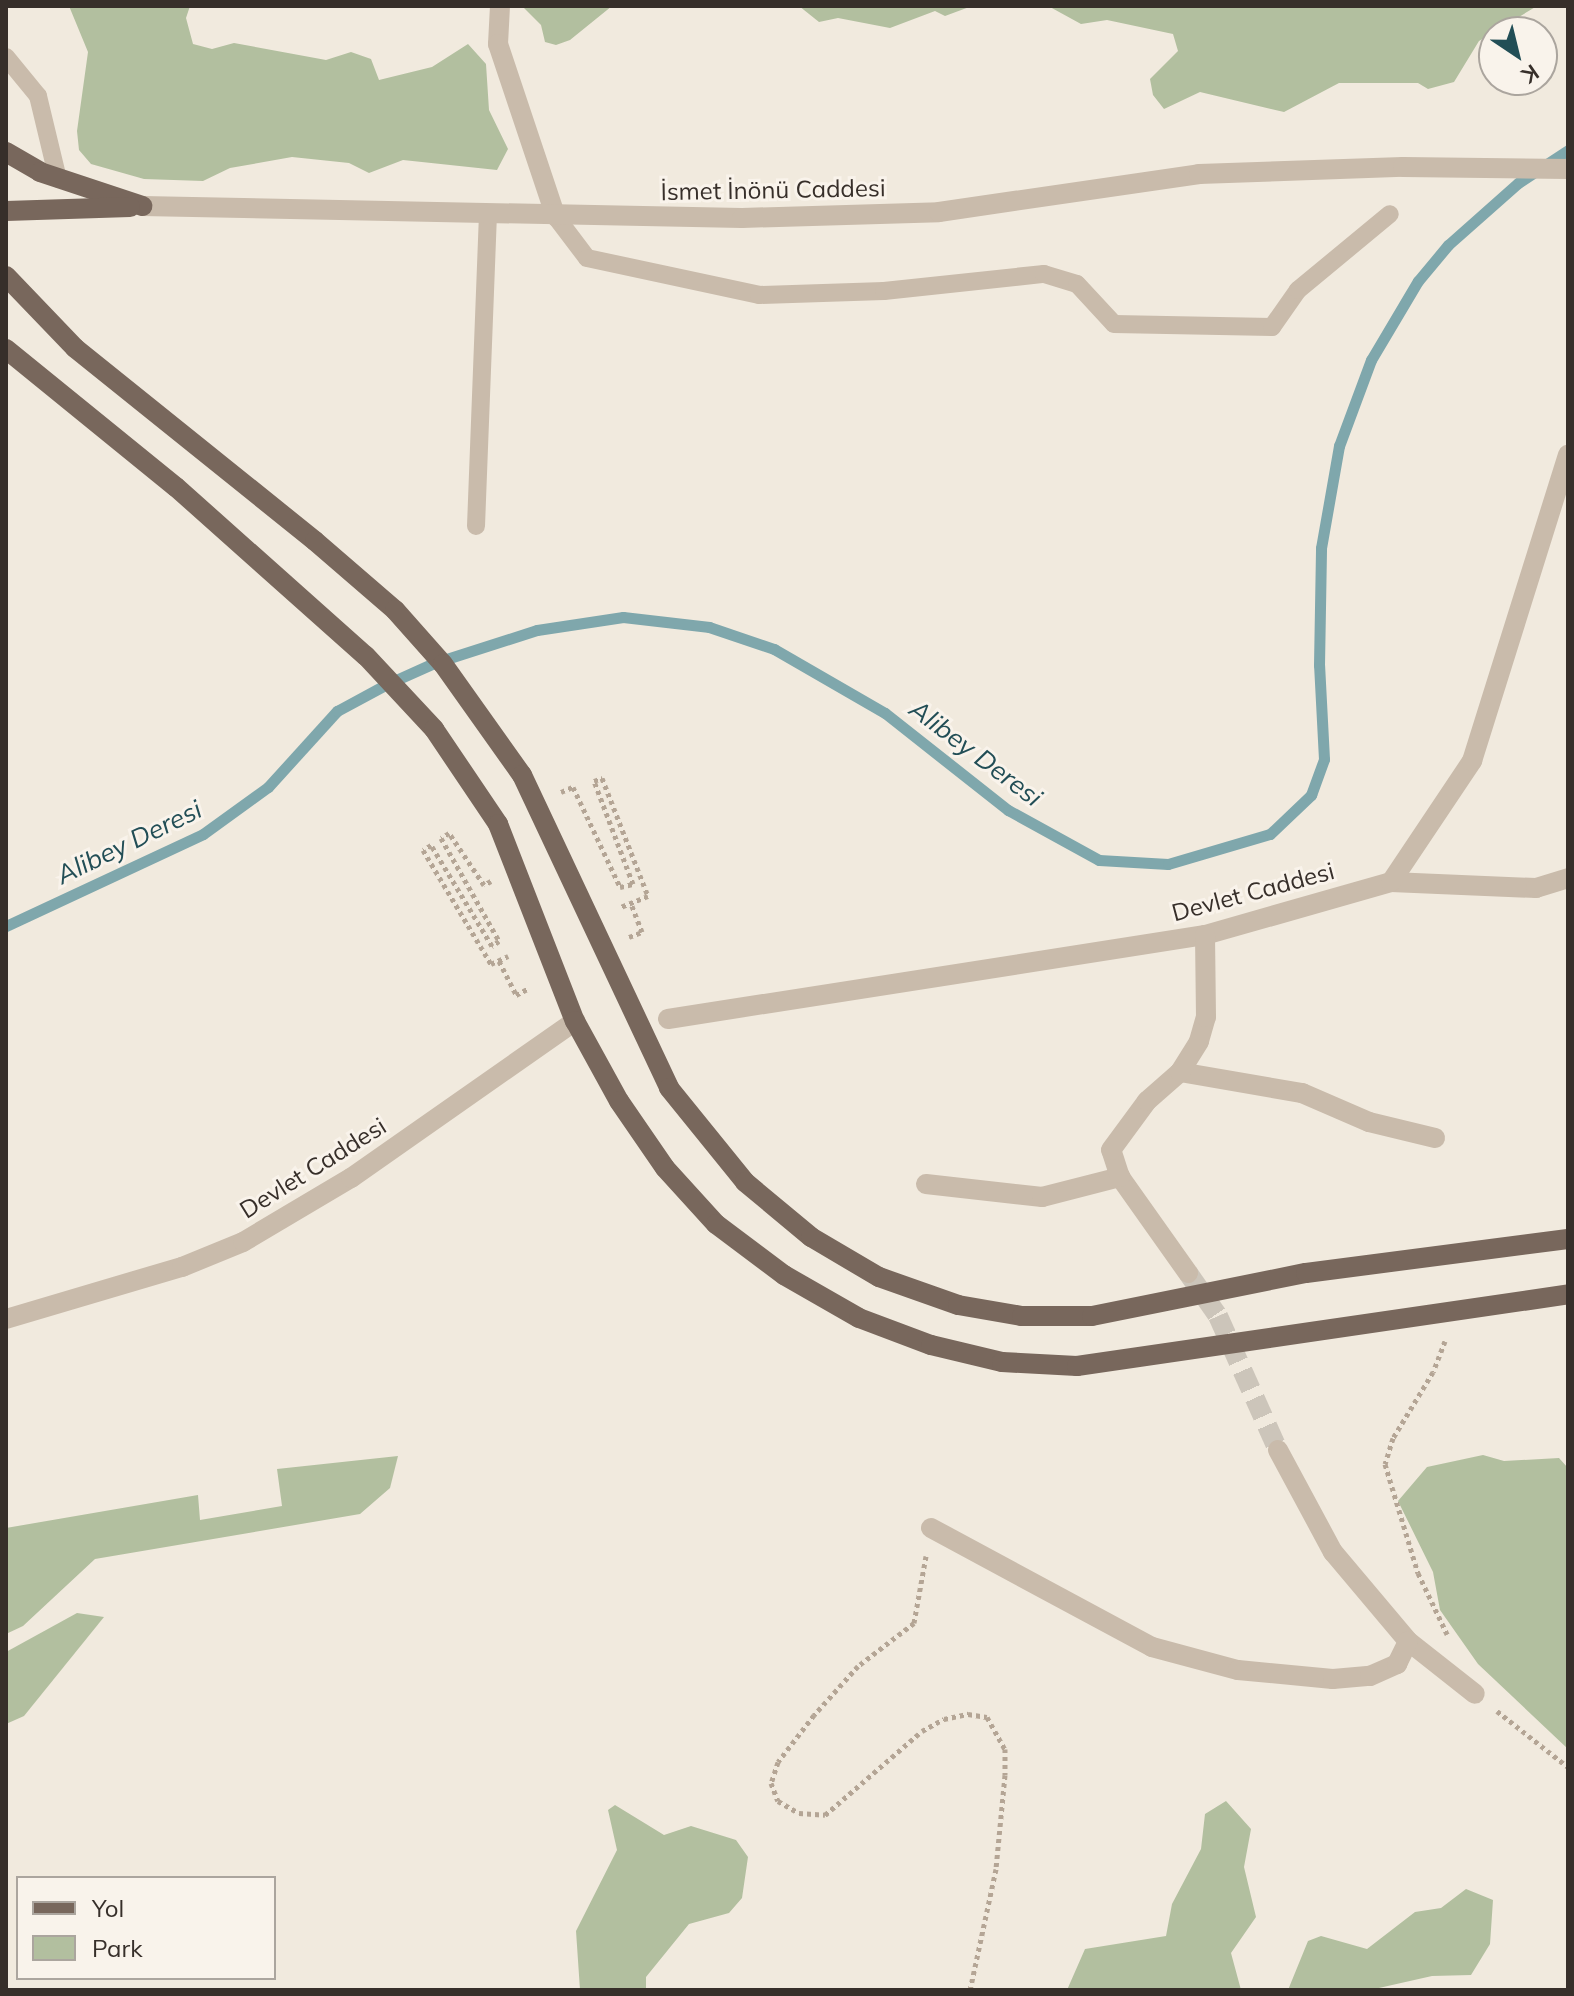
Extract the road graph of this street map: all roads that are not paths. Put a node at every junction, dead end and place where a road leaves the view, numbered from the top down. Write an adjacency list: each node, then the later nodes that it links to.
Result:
1 (500, 6): 10 (street)
2 (6, 57): 5 (lane)
3 (6, 152): 5 (main road)
4 (1568, 169): 10 (street, İsmet İnönü Caddesi)
5 (58, 179): 6 (main road)
6 (142, 206): 7 (main road); 9 (street, İsmet İnönü Caddesi)
7 (6, 211)
8 (1390, 214): 10 (lane)
9 (488, 215): 10 (street, İsmet İnönü Caddesi); 14 (lane)
10 (556, 217)
11 (6, 276): 24 (main road)
12 (6, 349): 19 (main road)
13 (1567, 462): 16 (street)
14 (476, 526)
15 (1568, 878): 16 (street, Devlet Caddesi)
16 (1391, 882): 17 (street, Devlet Caddesi)
17 (1205, 935): 18 (street, Devlet Caddesi); 20 (street)
18 (668, 1019)
19 (575, 1021): 26 (main road); 27 (street, Devlet Caddesi)
20 (1180, 1072): 21 (street); 22 (street)
21 (1435, 1138)
22 (1120, 1177): 23 (street); 25 (street)
23 (926, 1184)
24 (1568, 1239)
25 (1188, 1273)
26 (1568, 1294)
27 (6, 1319)
28 (1278, 1450): 30 (street)
29 (931, 1528): 30 (street)
30 (1408, 1641): 31 (street)
31 (1475, 1694)

